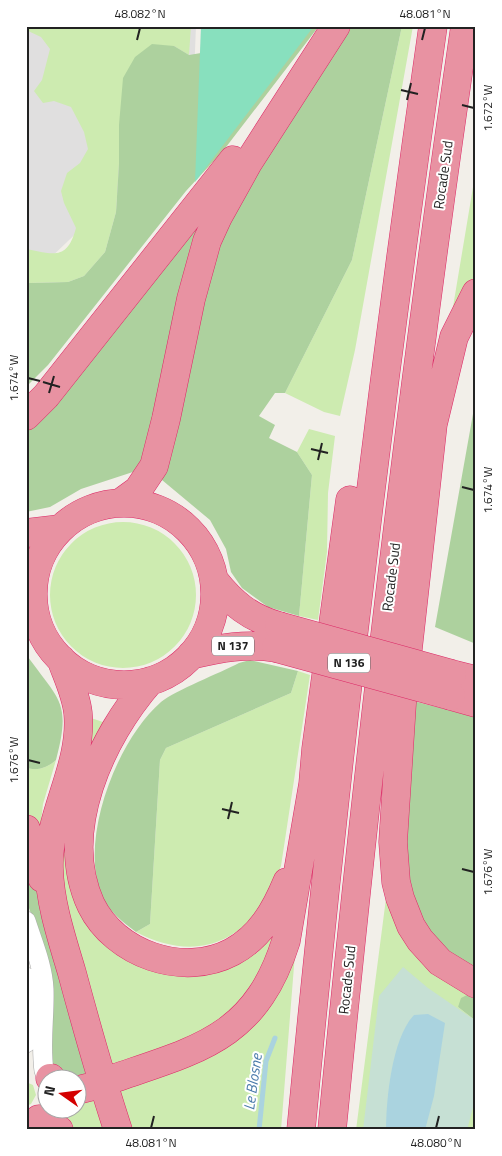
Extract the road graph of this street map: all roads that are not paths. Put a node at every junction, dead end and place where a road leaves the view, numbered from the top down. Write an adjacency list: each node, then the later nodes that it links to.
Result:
1 (336, 26): 4 (highway)
2 (433, 26): 5 (highway, N 136)
3 (465, 26): 6 (highway, Rocade Sud / N 136)
4 (311, 64): 8 (highway); 10 (highway)
5 (408, 198): 21 (highway); 34 (highway, N 136)
6 (438, 211): 9 (highway); 30 (highway, Rocade Sud / N 136)
7 (476, 292): 9 (highway)
8 (26, 416)
9 (433, 424): 20 (highway)
10 (120, 503): 11 (highway); 13 (highway)
11 (60, 529): 12 (highway); 14 (highway)
12 (26, 533)
13 (214, 580): 15 (highway, N 137); 16 (highway)
14 (30, 603): 17 (highway)
15 (277, 637): 16 (highway, N 137); 19 (highway, N 137, bridge)
16 (191, 656): 18 (highway)
17 (61, 659): 18 (highway); 23 (highway)
18 (150, 681): 21 (highway)
19 (465, 685)
20 (402, 703): 26 (highway); 30 (highway)
21 (316, 749): 32 (highway)
22 (26, 830): 23 (highway)
23 (56, 915): 33 (highway)
24 (26, 921): 29 (street)
25 (26, 976): 27 (street)
26 (476, 984)
27 (26, 1043)
28 (26, 1063): 31 (street)
29 (47, 1068)
30 (338, 1069): 35 (highway, Rocade Sud / N 136)
31 (38, 1070)
32 (94, 1085)
33 (118, 1130)
34 (301, 1130)
35 (332, 1130)

